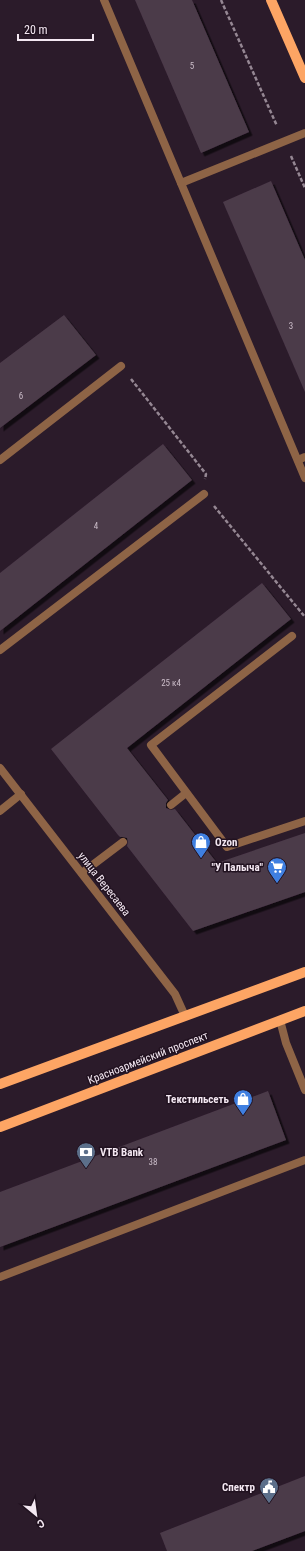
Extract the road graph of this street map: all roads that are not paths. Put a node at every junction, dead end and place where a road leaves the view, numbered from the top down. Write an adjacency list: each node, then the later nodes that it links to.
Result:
1 (104, 0): 5 (street)
2 (271, 0): 3 (main road)
3 (305, 78)
4 (305, 133): 5 (street)
5 (181, 183): 7 (street)
6 (121, 366): 8 (street)
7 (301, 458): 9 (street)
8 (0, 460)
9 (305, 478)
10 (204, 494): 12 (street)
11 (292, 636): 14 (street)
12 (0, 650)
13 (0, 768): 15 (street, улица Вересаева)
14 (186, 793): 16 (street); 18 (street)
15 (20, 794): 17 (street); 20 (street, улица Вересаева)
16 (171, 805)
17 (0, 811)
18 (305, 821)
19 (124, 842): 20 (street)
20 (82, 873): 23 (street, улица Вересаева)
21 (305, 972): 23 (main road)
22 (305, 1011): 24 (main road, Красноармейский проспект)
23 (185, 1016): 25 (main road)
24 (280, 1020): 26 (street); 27 (main road, Красноармейский проспект)
25 (0, 1084)
26 (305, 1090)
27 (0, 1127)
28 (305, 1160): 29 (street)
29 (0, 1277)

